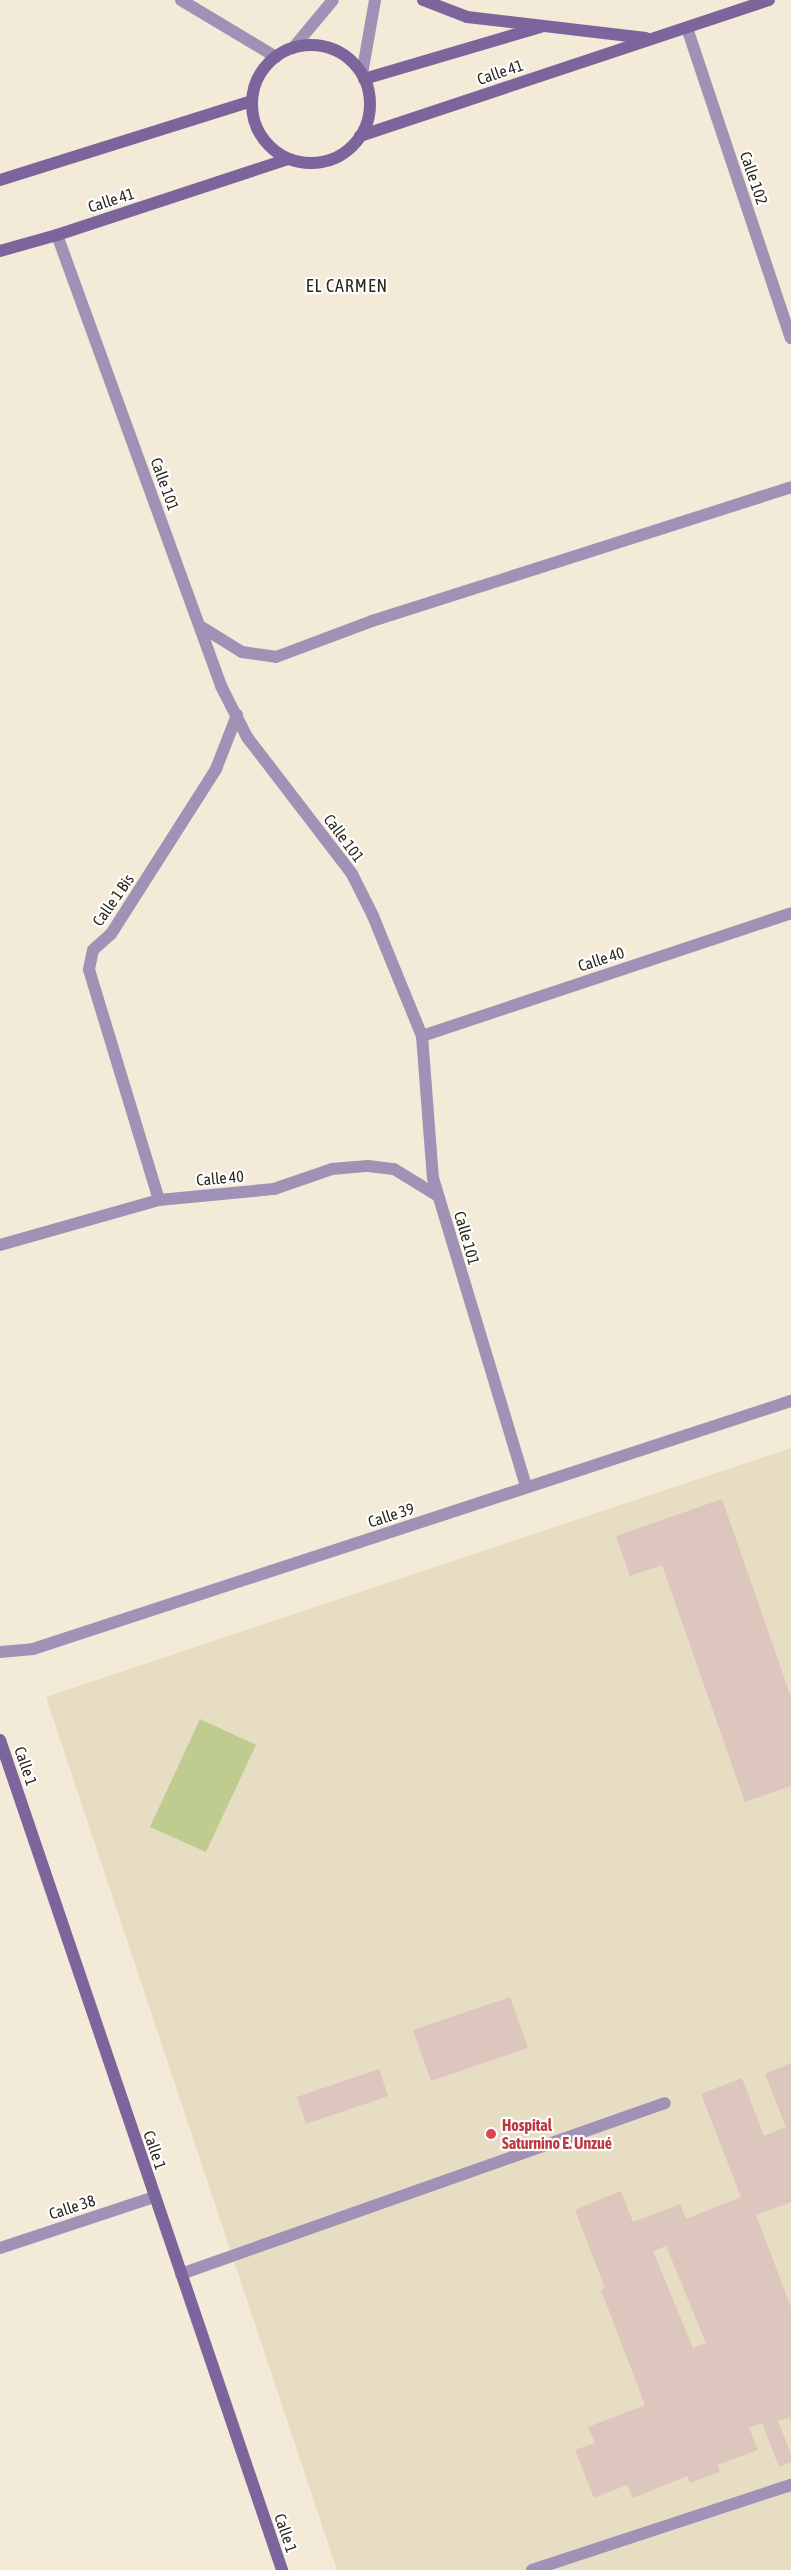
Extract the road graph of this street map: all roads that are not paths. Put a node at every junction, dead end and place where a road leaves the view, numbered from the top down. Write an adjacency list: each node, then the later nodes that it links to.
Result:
1 (180, 0): 10 (street)
2 (333, 0): 9 (street)
3 (375, 0): 11 (street)
4 (423, 0): 6 (street)
5 (769, 0): 7 (street, Calle 41)
6 (548, 25): 8 (street, Calle 41); 11 (street, Calle 41)
7 (687, 28): 8 (street, Calle 41); 18 (street, Calle 102)
8 (650, 38): 13 (street, Calle 41)
9 (293, 48): 10 (street); 11 (street)
10 (276, 57): 12 (street)
11 (363, 77): 13 (street)
12 (252, 101): 14 (street); 15 (street)
13 (360, 136): 14 (street)
14 (288, 159): 16 (street, Calle 41)
15 (0, 180)
16 (57, 235): 17 (street, Calle 41); 20 (street, Calle 101)
17 (0, 251)
18 (791, 338)
19 (791, 487): 20 (street)
20 (200, 626): 21 (street, Calle 101)
21 (237, 715): 23 (street, Calle 101); 25 (street, Calle 1 Bis)
22 (791, 913): 23 (street, Calle 40)
23 (422, 1036): 24 (street, Calle 101)
24 (438, 1196): 25 (street, Calle 40); 28 (street, Calle 101)
25 (160, 1200): 26 (street, Calle 40)
26 (0, 1245)
27 (791, 1401): 28 (street, Calle 39)
28 (526, 1488): 29 (street, Calle 39)
29 (0, 1652)
30 (0, 1740): 32 (street, Calle 1)
31 (665, 2102): 34 (street)
32 (154, 2197): 33 (street, Calle 38); 34 (street, Calle 1)
33 (0, 2248)
34 (181, 2274): 36 (street, Calle 1)
35 (791, 2484): 37 (street)
36 (282, 2570)
37 (532, 2570)

